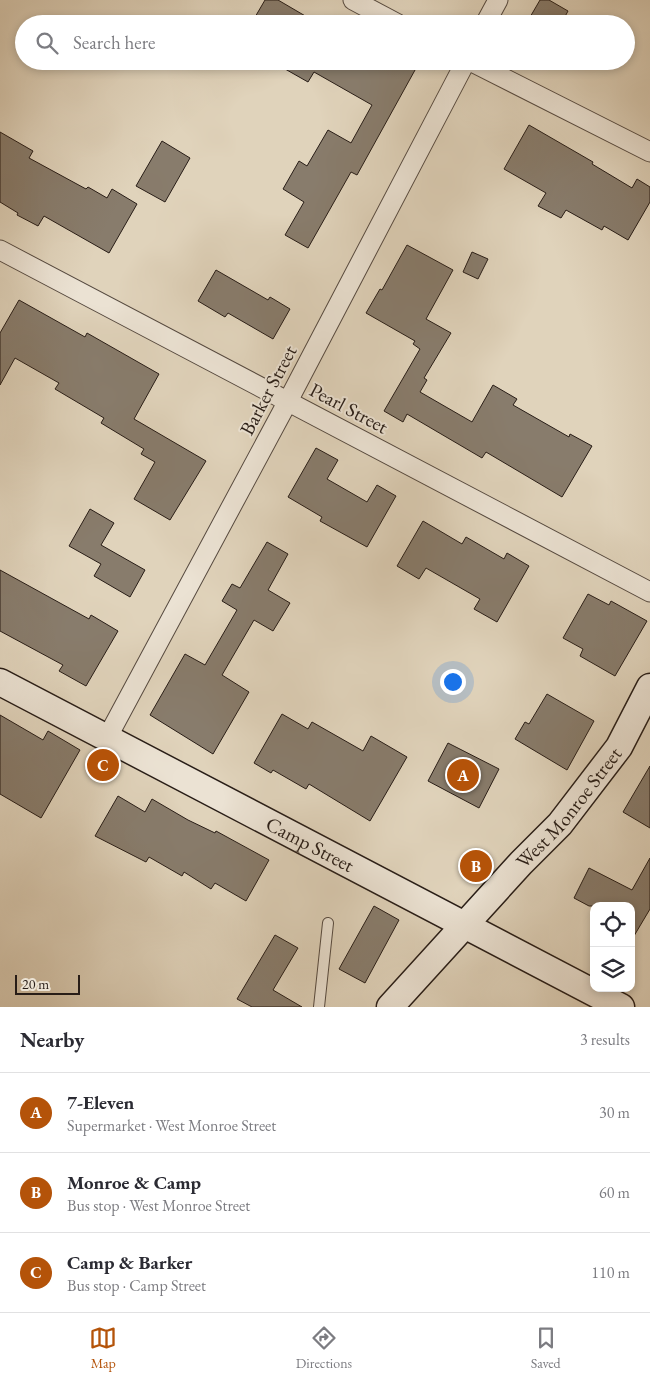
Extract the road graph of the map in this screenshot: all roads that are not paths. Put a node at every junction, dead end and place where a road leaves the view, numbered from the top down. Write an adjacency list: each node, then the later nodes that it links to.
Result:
1 (353, 0): 3 (street)
2 (498, 0): 4 (street)
3 (381, 15)
4 (490, 15)
5 (461, 70): 9 (street, Barker Street)
6 (488, 70): 7 (street)
7 (650, 152)
8 (0, 250): 9 (street, Pearl Street)
9 (288, 401): 10 (street, Pearl Street); 13 (street, Barker Street)
10 (650, 592)
11 (0, 682): 13 (street, Camp Street)
12 (650, 687): 15 (street, West Monroe Street)
13 (107, 738): 15 (street, Camp Street)
14 (328, 923): 16 (lane)
15 (466, 926): 17 (street, West Monroe Street); 18 (street, Camp Street)
16 (320, 1007)
17 (390, 1007)
18 (621, 1007)

